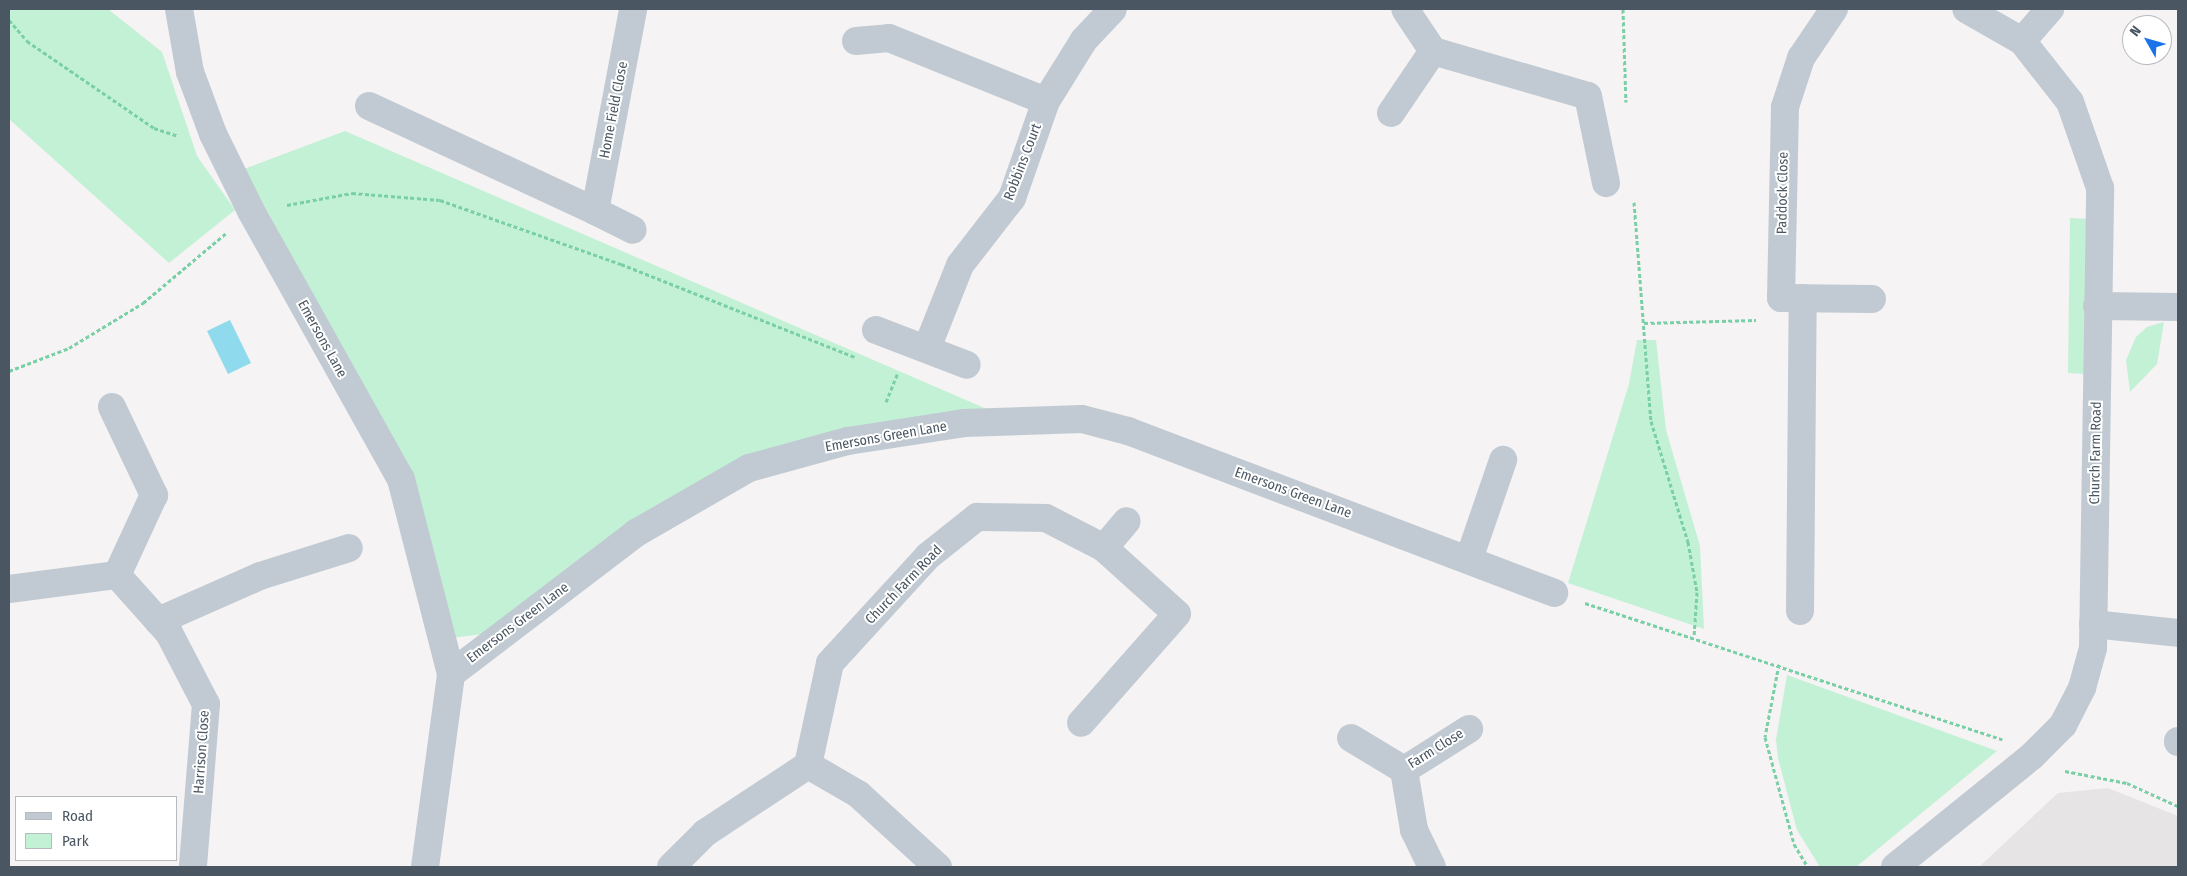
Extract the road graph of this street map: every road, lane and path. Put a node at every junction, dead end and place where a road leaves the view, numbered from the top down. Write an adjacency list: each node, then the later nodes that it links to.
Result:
1 (179, 9): 17 (street, Emersons Lane)
2 (633, 9): 21 (street, Home Field Close)
3 (1113, 9): 13 (street, Robbins Court)
4 (1406, 9): 12 (street)
5 (1623, 9): 15 (path)
6 (1834, 9): 26 (street, Paddock Close)
7 (1966, 9): 11 (street, Church Farm Road)
8 (2050, 9): 11 (street)
9 (9, 20): 17 (path)
10 (856, 41): 13 (street)
11 (2022, 42): 24 (street, Church Farm Road)
12 (1434, 51): 16 (street); 18 (street)
13 (1046, 102): 29 (street, Robbins Court)
14 (369, 106): 21 (street)
15 (1626, 110)
16 (1391, 114)
17 (213, 134): 20 (street, Emersons Lane)
18 (1606, 183)
19 (1634, 197): 27 (path)
20 (251, 211): 30 (path); 32 (path); 52 (street, Emersons Lane)
21 (595, 211): 22 (street)
22 (633, 230)
23 (1872, 299): 26 (street, Paddock Close)
24 (2097, 306): 25 (street); 48 (street, Church Farm Road)
25 (2178, 307)
26 (1804, 309): 27 (path); 46 (street)
27 (1644, 323): 50 (path)
28 (876, 330): 29 (street)
29 (919, 345): 31 (street); 34 (path)
30 (860, 359)
31 (967, 365)
32 (9, 370)
33 (888, 370): 34 (path)
34 (897, 374): 35 (path); 37 (path)
35 (906, 377)
36 (112, 407): 43 (street)
37 (872, 437): 42 (street, Emersons Green Lane); 52 (street, Emersons Green Lane)
38 (1503, 460): 42 (street)
39 (1127, 521): 41 (street)
40 (349, 548): 47 (street)
41 (1104, 548): 53 (street, Church Farm Road); 57 (street, Church Farm Road)
42 (1469, 559): 45 (street, Emersons Green Lane)
43 (117, 575): 44 (street); 47 (street, Harrison Close)
44 (9, 589)
45 (1554, 593): 50 (path)
46 (1800, 611)
47 (158, 621): 61 (street, Harrison Close)
48 (2093, 624): 49 (street); 56 (street, Church Farm Road)
49 (2177, 628)
50 (1694, 637): 51 (path)
51 (1779, 664): 56 (path); 66 (path)
52 (450, 674): 62 (street)
53 (1081, 723)
54 (1468, 729): 58 (street, Farm Close)
55 (1351, 738): 58 (street, Farm Close)
56 (2032, 756): 59 (path); 60 (street, Church Farm Road)
57 (808, 766): 63 (street); 64 (street)
58 (1404, 770): 65 (street, Farm Close)
59 (2178, 806)
60 (1926, 858): 67 (street, Church Farm Road)
61 (193, 867)
62 (424, 867)
63 (671, 867)
64 (938, 867)
65 (1432, 867)
66 (1808, 867)
67 (1895, 867)

